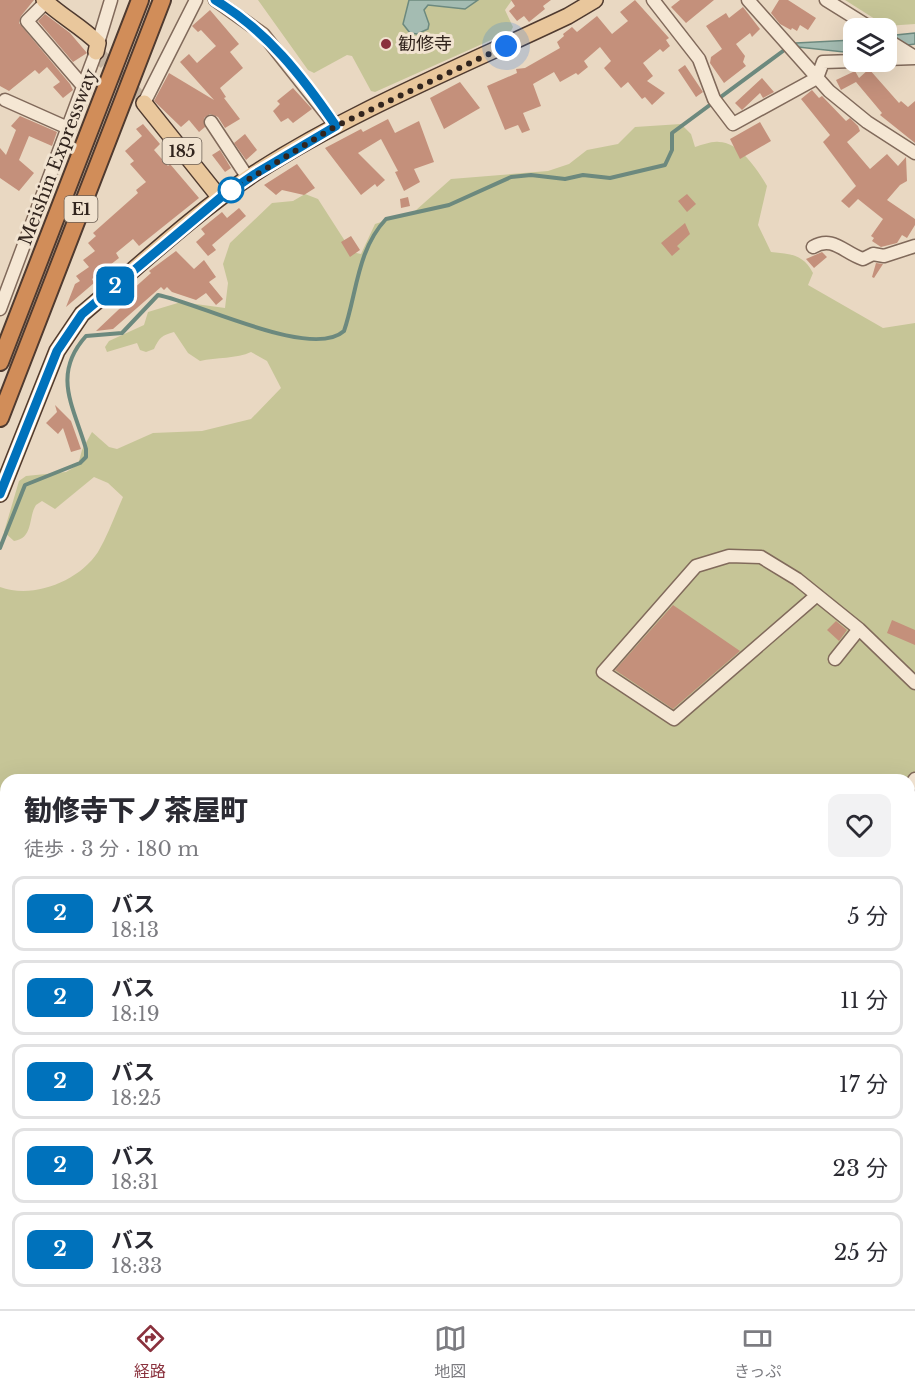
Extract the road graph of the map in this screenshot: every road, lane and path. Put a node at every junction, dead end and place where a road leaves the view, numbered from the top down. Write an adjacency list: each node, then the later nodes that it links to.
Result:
1 (111, 0): 13 (street)
2 (140, 0): 30 (highway, Meishin Expressway / E1)
3 (162, 0): 31 (highway, E1)
4 (196, 0): 20 (street)
5 (215, 0): 22 (street)
6 (595, 0): 22 (main road)
7 (653, 0): 17 (street)
8 (748, 0): 17 (street)
9 (825, 0): 11 (street)
10 (45, 1): 13 (main road); 18 (street)
11 (855, 18)
12 (897, 46): 14 (street)
13 (97, 48): 18 (street)
14 (914, 57): 15 (street)
15 (897, 58)
16 (843, 61): 17 (street)
17 (817, 78): 24 (street)
18 (83, 87): 23 (street)
19 (5, 100): 23 (street)
20 (144, 103): 26 (main road, 185)
21 (212, 122): 25 (street)
22 (336, 126): 25 (main road)
23 (68, 128): 29 (street)
24 (915, 153)
25 (248, 178): 26 (main road)
26 (220, 198): 32 (main road)
27 (915, 246): 28 (street)
28 (813, 247)
29 (0, 309)
30 (0, 362)
31 (0, 418)
32 (0, 494)
33 (817, 595): 33 (street); 34 (street)
34 (859, 629): 35 (street); 36 (street)
35 (835, 659)
36 (915, 683)

